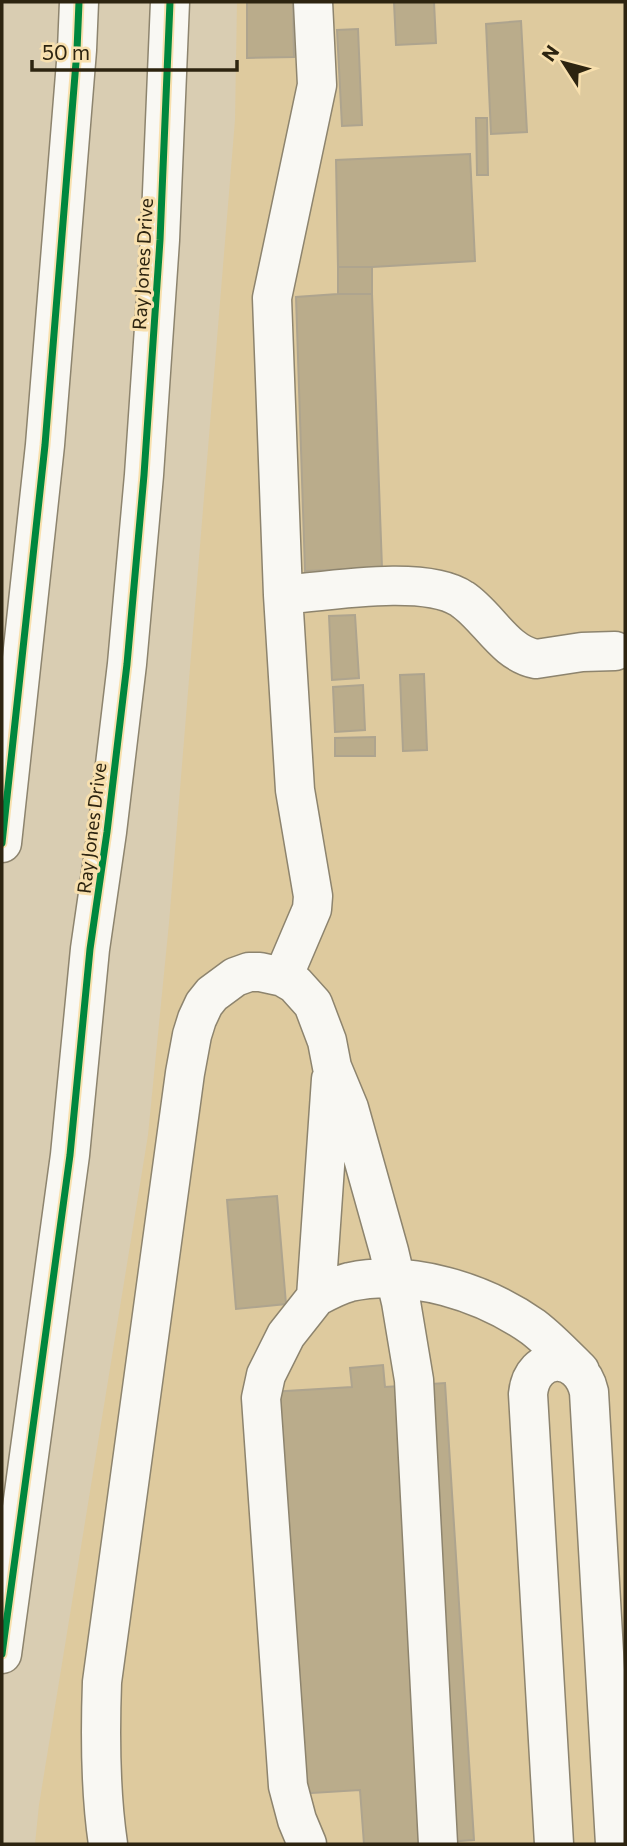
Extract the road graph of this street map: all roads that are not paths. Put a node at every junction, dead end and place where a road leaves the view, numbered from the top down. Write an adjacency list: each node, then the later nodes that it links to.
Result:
1 (79, 2): 6 (main road)
2 (170, 2): 12 (main road, Ray Jones Drive)
3 (313, 2): 4 (main road)
4 (283, 595): 5 (main road); 7 (main road)
5 (615, 651)
6 (2, 843)
7 (283, 977): 8 (main road); 13 (main road)
8 (332, 1067): 9 (main road); 10 (main road)
9 (395, 1279): 10 (main road); 11 (main road); 15 (main road)
10 (316, 1297): 14 (main road)
11 (580, 1371): 16 (main road); 17 (main road)
12 (2, 1654)
13 (108, 1844)
14 (307, 1844)
15 (438, 1844)
16 (554, 1844)
17 (615, 1844)

